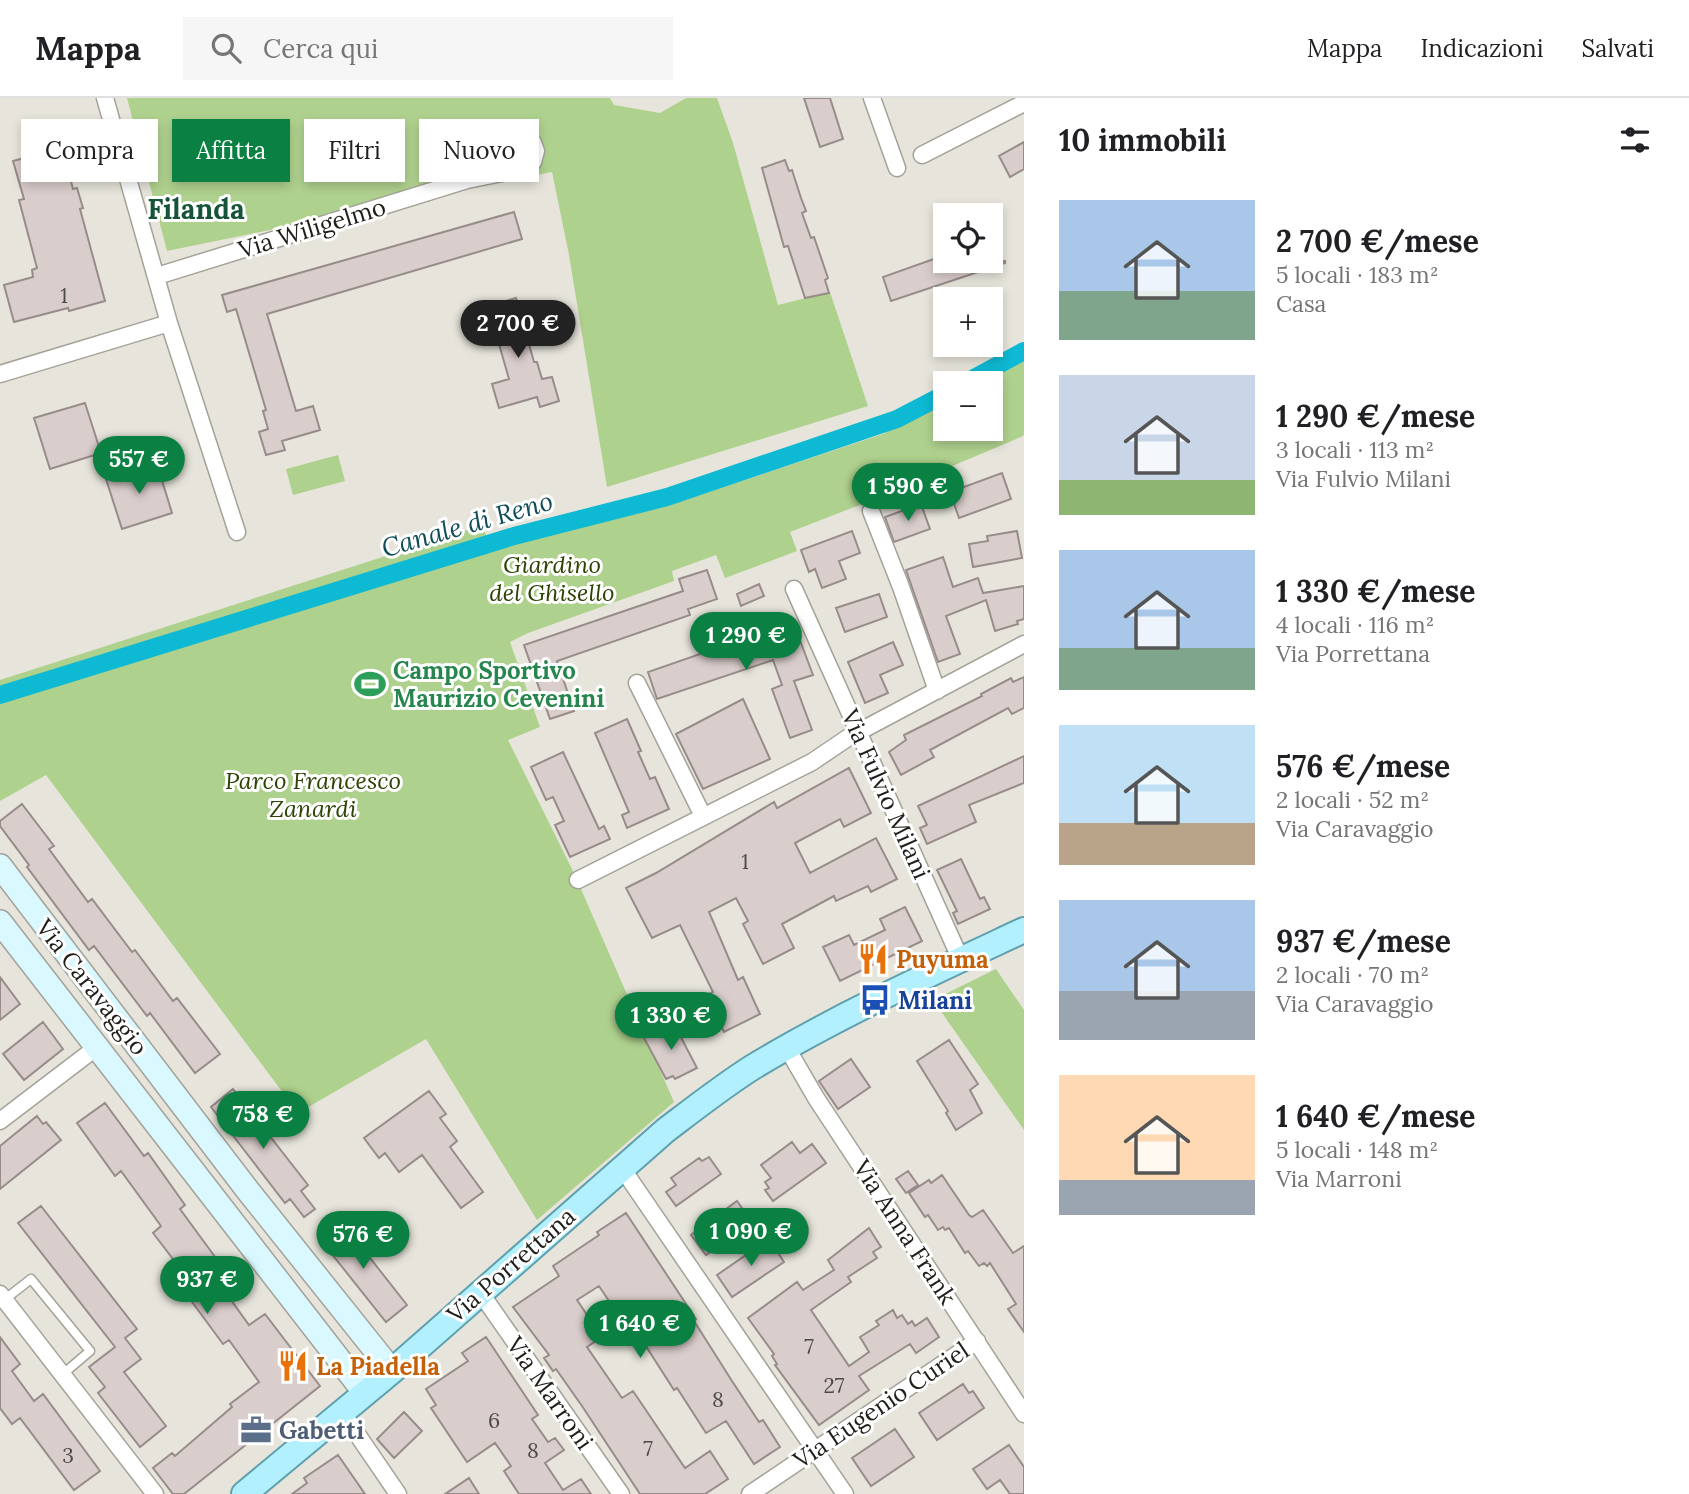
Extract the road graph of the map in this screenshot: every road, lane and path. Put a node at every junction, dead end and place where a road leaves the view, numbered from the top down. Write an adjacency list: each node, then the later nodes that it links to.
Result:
1 (104, 98): 7 (street)
2 (872, 98): 5 (street)
3 (1024, 103): 4 (street)
4 (922, 155)
5 (897, 168)
6 (461, 182): 7 (street, Via Wiligelmo)
7 (157, 276): 8 (street)
8 (169, 323): 9 (street); 11 (street)
9 (0, 374)
10 (871, 512): 15 (street)
11 (237, 532)
12 (794, 589): 16 (street, Via Fulvio Milani)
13 (1024, 644): 15 (street)
14 (637, 683): 17 (street)
15 (937, 691): 16 (street)
16 (858, 733): 17 (street); 22 (street, Via Fulvio Milani)
17 (703, 816): 19 (street)
18 (0, 866): 25 (main road, Via Caravaggio)
19 (578, 880)
20 (0, 922): 23 (main road, Via Caravaggio)
21 (1024, 930): 22 (main road, Via Porrettana)
22 (961, 960): 24 (main road, Via Porrettana)
23 (97, 1047): 26 (street); 27 (main road, Via Caravaggio)
24 (787, 1048): 28 (main road, Via Porrettana); 31 (street, Via Anna Frank)
25 (184, 1107): 27 (main road); 32 (main road, Via Caravaggio)
26 (0, 1121)
27 (157, 1126): 34 (main road, Via Caravaggio)
28 (622, 1168): 29 (main road, Via Porrettana); 37 (street)
29 (480, 1292): 32 (main road, Via Porrettana); 41 (street, Via Marroni)
30 (2, 1297): 33 (street); 33 (lane)
31 (977, 1341): 36 (street, Via Anna Frank); 37 (street, Via Eugenio Curiel)
32 (391, 1371): 34 (main road, Via Porrettana)
33 (63, 1374): 38 (street)
34 (365, 1392): 35 (main road, Via Porrettana)
35 (342, 1412): 39 (main road, Via Porrettana); 40 (street)
36 (1024, 1414)
37 (814, 1449): 42 (street, Via Eugenio Curiel); 43 (street)
38 (155, 1494)
39 (244, 1494)
40 (398, 1494)
41 (621, 1494)
42 (750, 1494)
43 (845, 1494)

